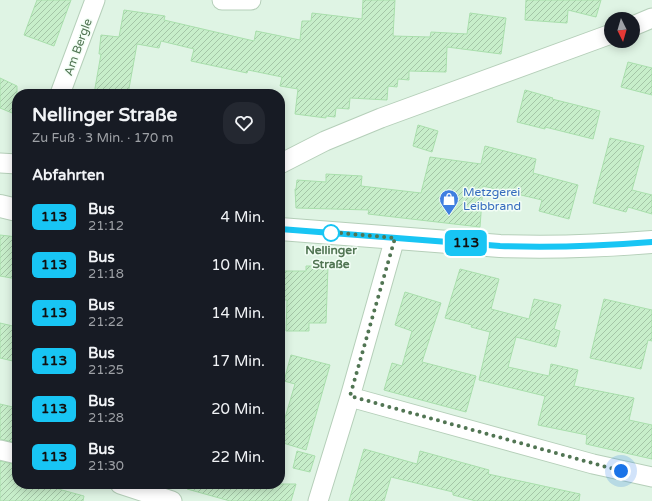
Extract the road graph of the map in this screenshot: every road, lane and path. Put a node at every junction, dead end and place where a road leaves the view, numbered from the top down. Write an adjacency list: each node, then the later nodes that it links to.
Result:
1 (95, 0): 7 (street, Am Bergle)
2 (222, 0): 3 (street)
3 (252, 0)
4 (652, 18): 5 (street)
5 (640, 23)
6 (604, 37): 8 (street)
7 (62, 89)
8 (285, 161)
9 (0, 163): 10 (street)
10 (12, 164)
11 (0, 206): 12 (street)
12 (12, 209)
13 (285, 229): 14 (street)
14 (395, 238): 15 (street); 16 (street)
15 (652, 242)
16 (350, 396): 19 (street); 22 (street)
17 (0, 450): 18 (street)
18 (12, 453)
19 (652, 477)
20 (135, 489): 21 (street)
21 (172, 501)
22 (318, 501)

